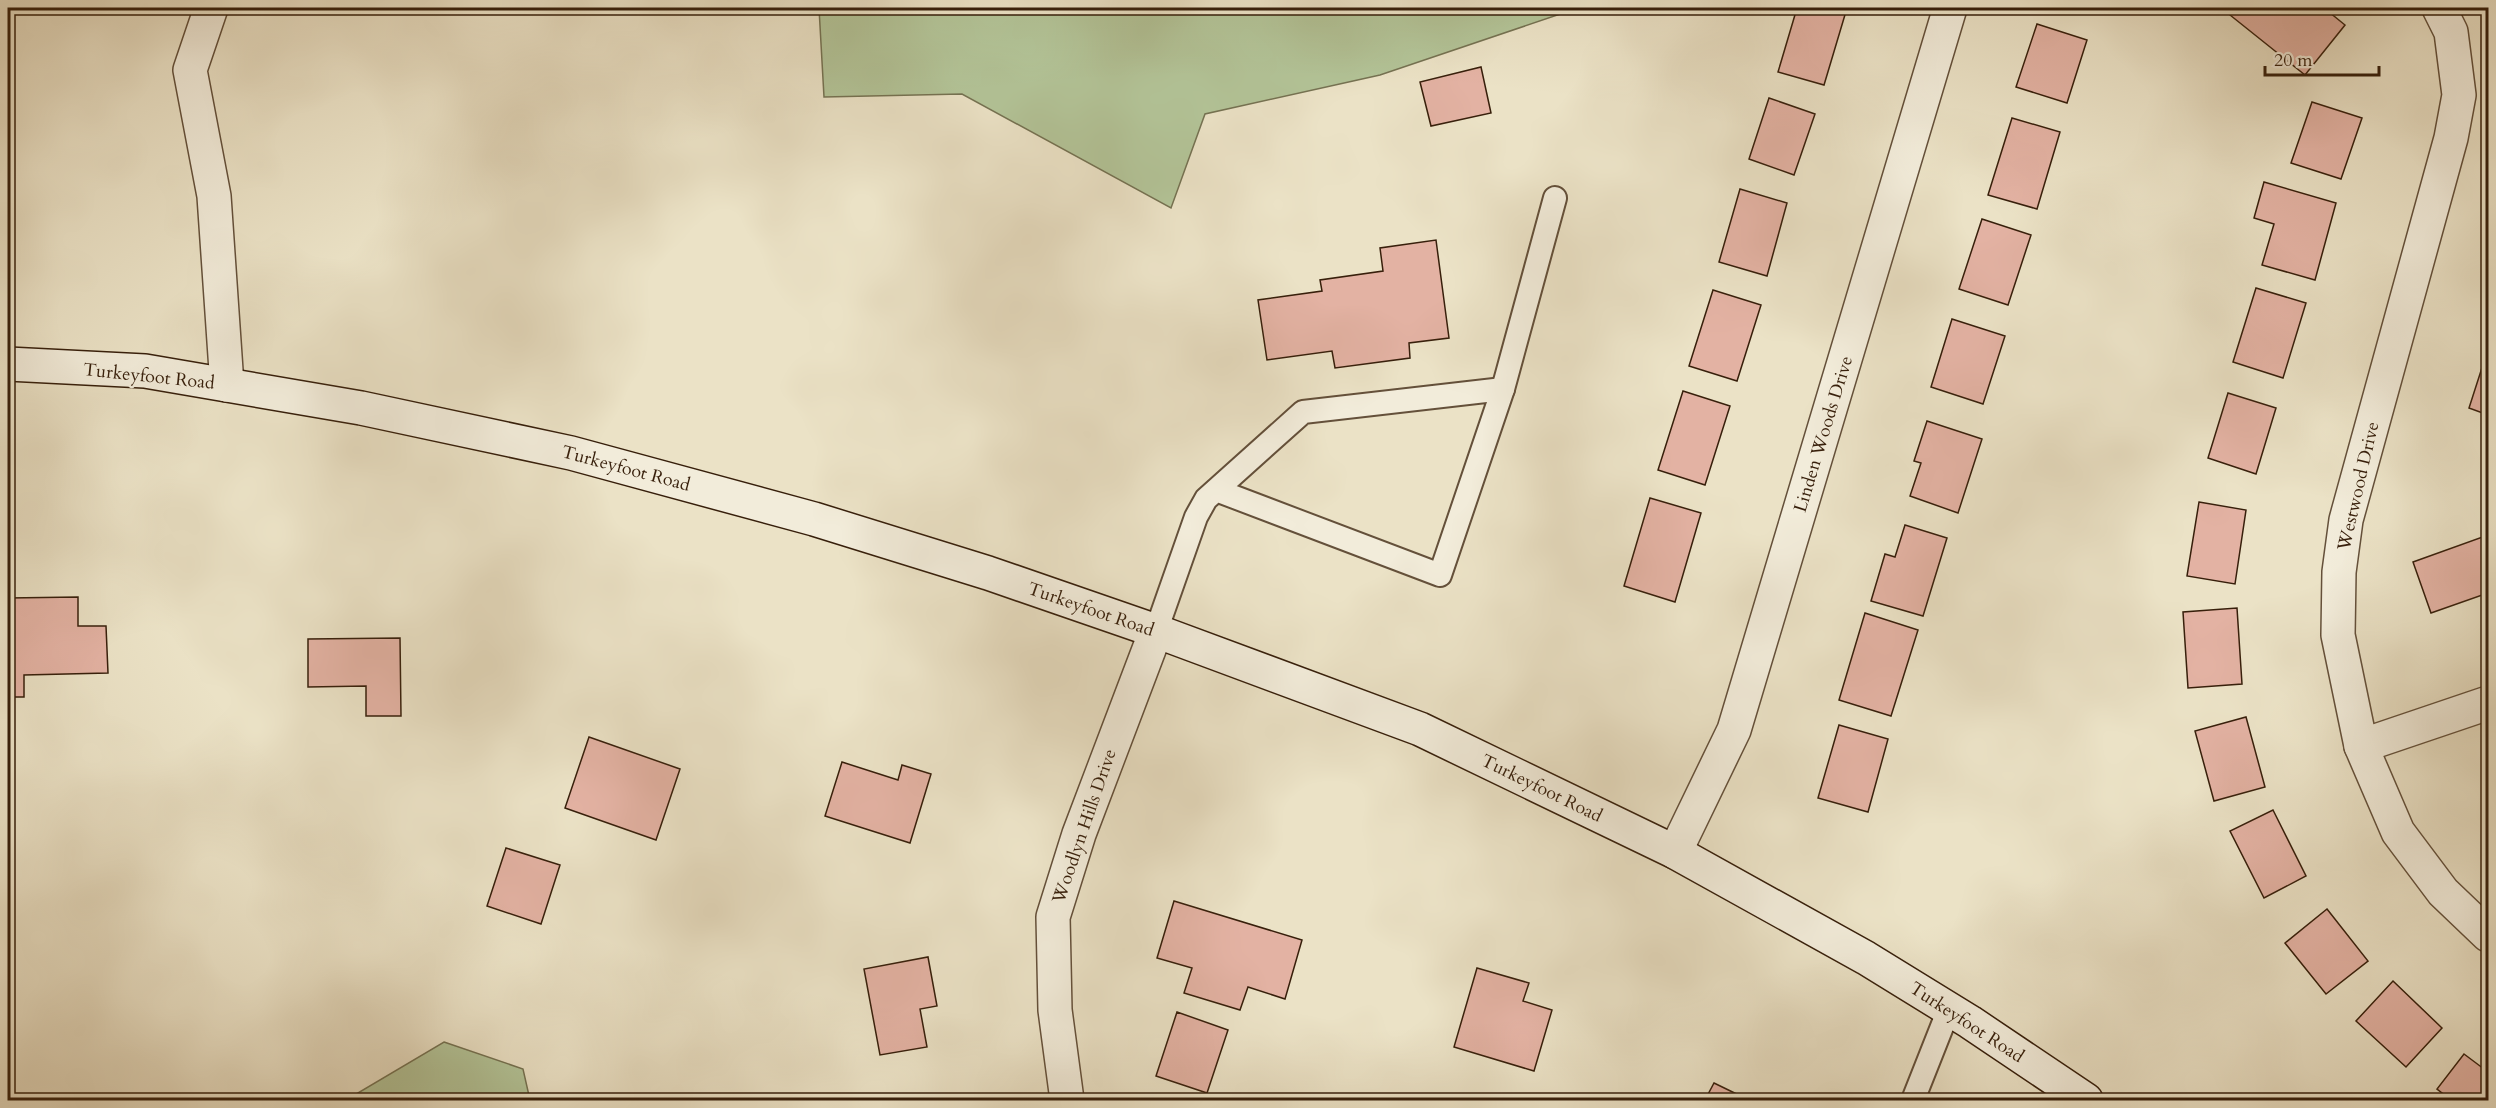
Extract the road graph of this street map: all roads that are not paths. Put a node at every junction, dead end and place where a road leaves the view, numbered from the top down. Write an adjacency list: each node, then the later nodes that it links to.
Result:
1 (211, 8): 6 (street)
2 (1950, 8): 12 (street, Linden Woods Drive)
3 (2439, 8): 11 (street, Westwood Drive)
4 (1555, 198): 7 (lane)
5 (8, 364): 6 (street, Turkeyfoot Road)
6 (227, 385): 9 (street, Turkeyfoot Road)
7 (1503, 389): 8 (lane); 8 (lane)
8 (1216, 490): 9 (lane)
9 (1156, 631): 12 (street, Turkeyfoot Road); 15 (street, Woodlyn Hills Drive)
10 (2488, 703): 11 (street)
11 (2361, 746): 13 (street, Westwood Drive)
12 (1675, 852): 14 (street, Turkeyfoot Road)
13 (2488, 935)
14 (1949, 1009): 16 (lane); 17 (street, Turkeyfoot Road)
15 (1067, 1101)
16 (1913, 1101)
17 (2086, 1101)

